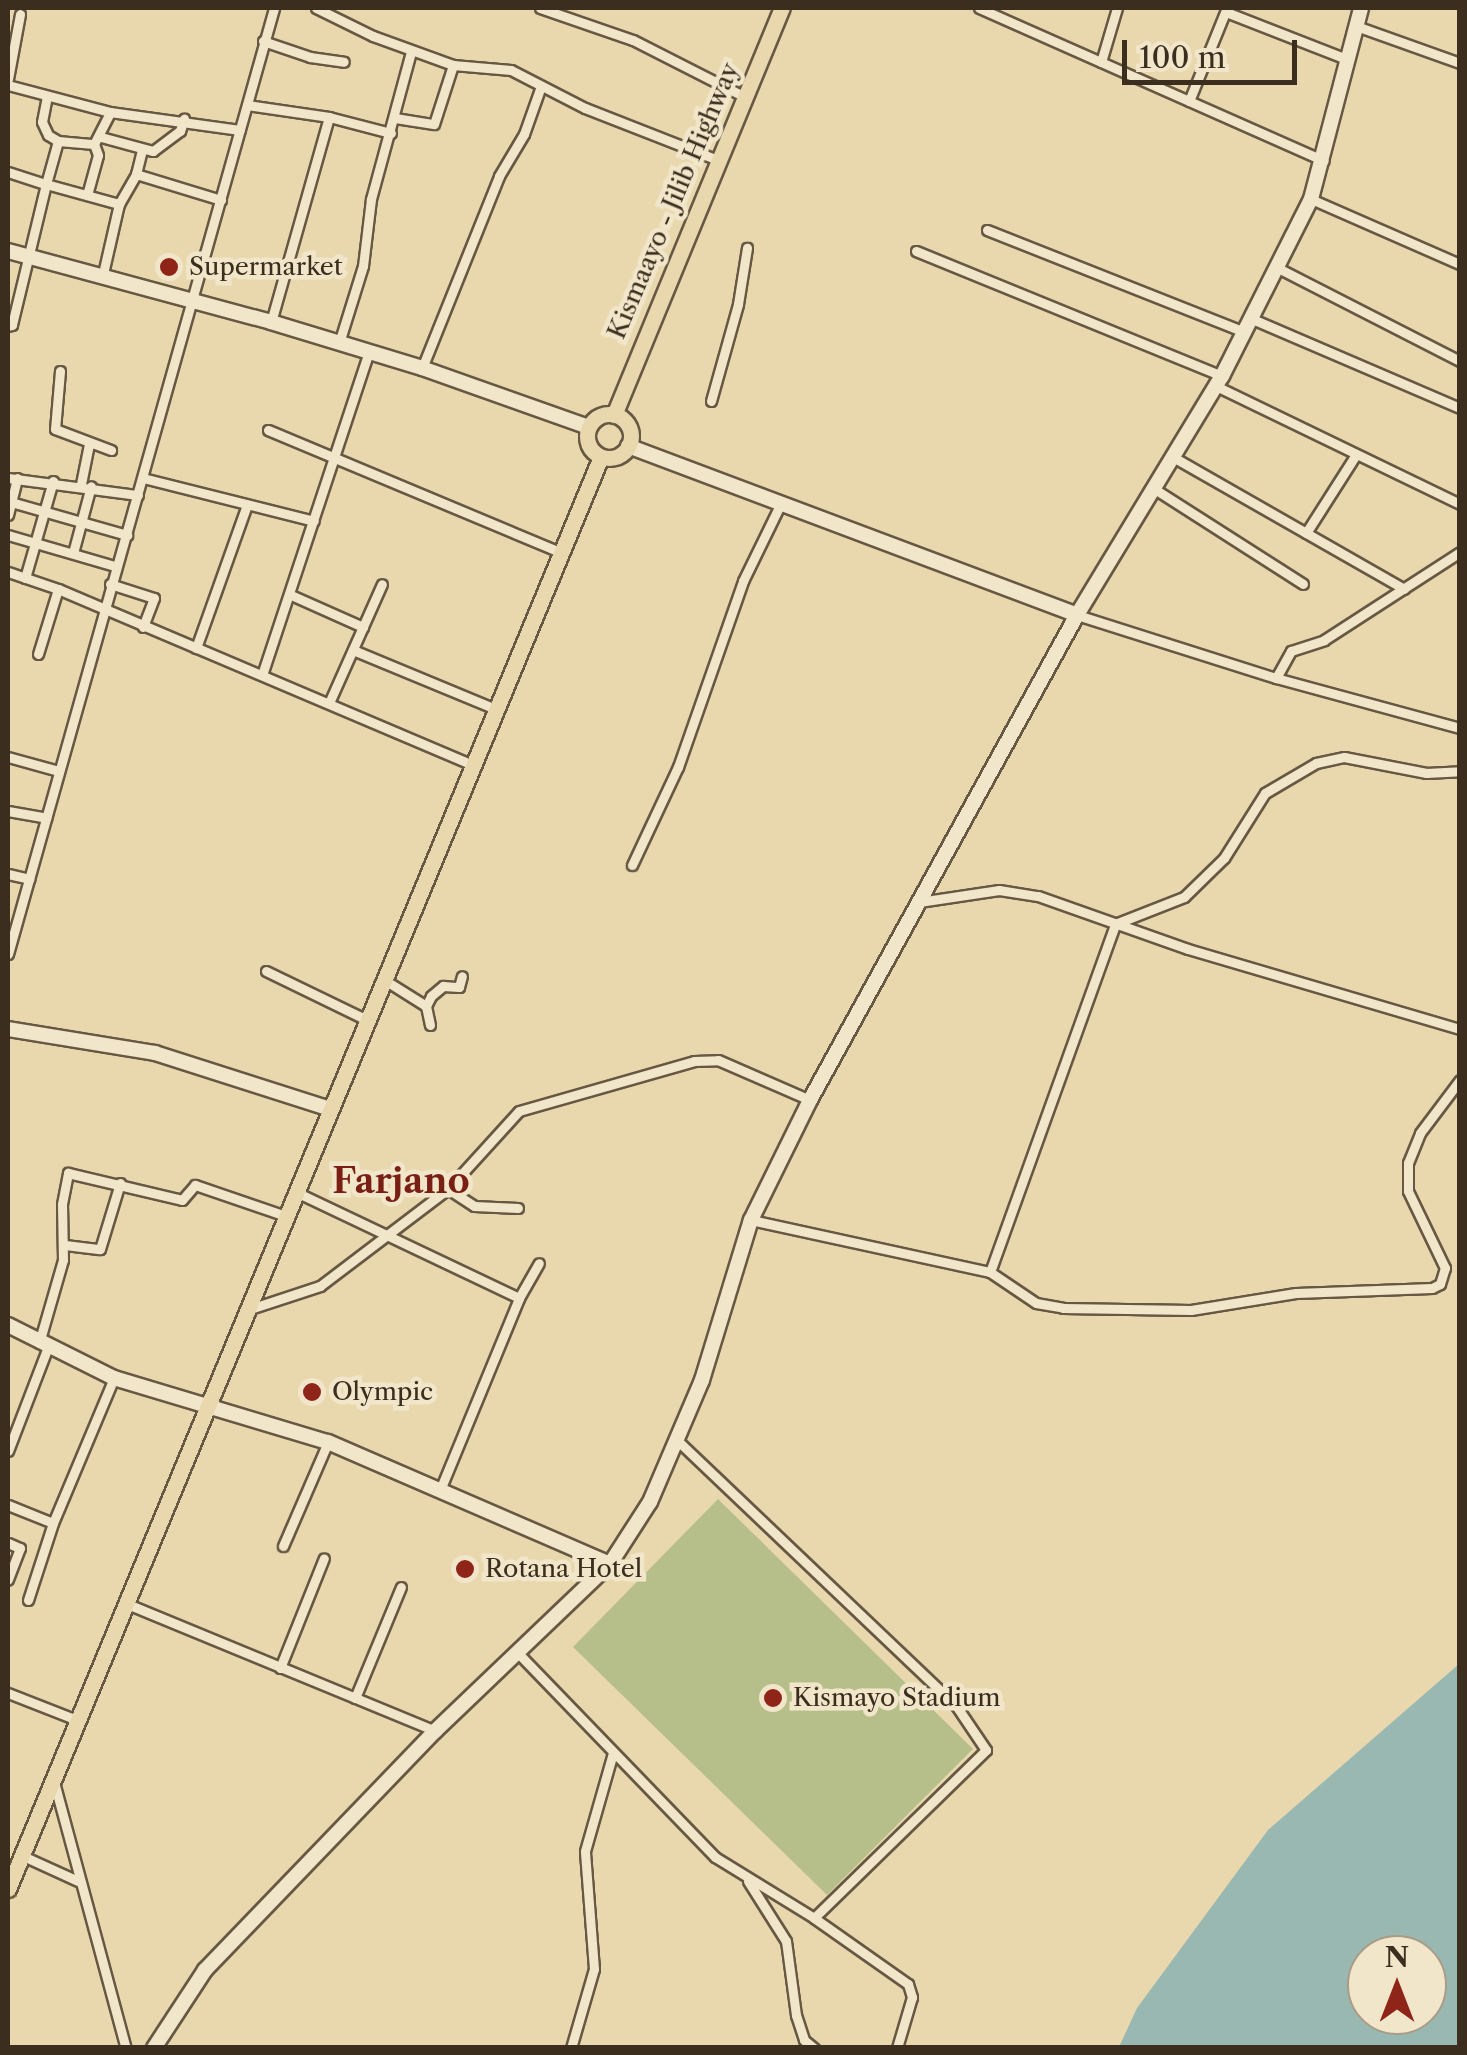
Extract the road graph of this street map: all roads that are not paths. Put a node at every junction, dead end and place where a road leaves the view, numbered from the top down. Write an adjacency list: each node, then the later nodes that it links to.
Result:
1 (274, 8): 11 (street)
2 (316, 8): 12 (street)
3 (540, 8): 21 (street)
4 (782, 8): 21 (main road, Kismaayo - Jilib Highway)
5 (979, 8): 15 (street)
6 (1118, 8): 15 (street)
7 (1361, 8): 10 (street)
8 (1226, 10): 13 (street); 22 (street)
9 (20, 14): 18 (street)
10 (1358, 27): 13 (street); 16 (street)
11 (263, 41): 14 (street); 23 (street)
12 (411, 52): 17 (street); 26 (street)
13 (1350, 60): 34 (street)
14 (344, 62)
15 (1101, 62): 22 (street)
16 (1460, 63)
17 (453, 65): 19 (street); 26 (street)
18 (8, 82): 20 (street)
19 (541, 86): 33 (street); 57 (street)
20 (47, 96): 24 (street); 30 (street)
21 (743, 96): 33 (main road, Kismaayo - Jilib Highway)
22 (1189, 101): 34 (street)
23 (247, 105): 25 (street); 28 (street)
24 (110, 112): 27 (street); 31 (street)
25 (328, 117): 29 (street); 51 (street)
26 (395, 118): 29 (street)
27 (184, 120): 28 (street); 32 (street)
28 (240, 130): 40 (street)
29 (391, 133): 54 (street)
30 (58, 141): 31 (street); 37 (street)
31 (98, 141): 32 (street); 38 (street)
32 (142, 150): 36 (street)
33 (718, 160): 62 (main road, Kismaayo - Jilib Highway)
34 (1324, 161): 39 (street)
35 (8, 172): 37 (street)
36 (136, 174): 40 (street); 41 (street)
37 (46, 184): 38 (street); 46 (street)
38 (86, 195): 41 (street)
39 (1311, 199): 47 (street); 48 (street)
40 (221, 200): 50 (street)
41 (119, 204): 49 (street)
42 (987, 230): 52 (street)
43 (747, 248): 60 (street)
44 (916, 250): 59 (street)
45 (8, 251): 46 (street)
46 (25, 257): 49 (street); 53 (street)
47 (1460, 264)
48 (1276, 267): 52 (street); 56 (street)
49 (102, 278): 50 (street)
50 (194, 300): 51 (street); 73 (street)
51 (271, 322): 54 (street)
52 (1247, 325): 59 (street); 61 (street)
53 (8, 326)
54 (339, 343): 55 (street)
55 (369, 352): 57 (street); 68 (street)
56 (1460, 360)
57 (422, 368): 63 (street)
58 (60, 372): 65 (street)
59 (1219, 381): 70 (street); 71 (street)
60 (711, 401)
61 (1460, 408)
62 (614, 415): 63 (main road); 66 (main road)
63 (589, 427): 69 (main road)
64 (268, 430): 68 (street)
65 (89, 444): 67 (street); 75 (street)
66 (628, 446): 69 (main road); 79 (street)
67 (111, 450)
68 (336, 455): 84 (street); 90 (street)
69 (601, 456): 90 (main road)
70 (1355, 456): 80 (street); 86 (street)
71 (1173, 457): 76 (street); 86 (street)
72 (12, 478): 74 (street); 78 (street)
73 (143, 478): 77 (street); 81 (street)
74 (53, 480): 75 (street); 82 (street)
75 (86, 485): 77 (street); 85 (street)
76 (1154, 488): 98 (street); 103 (street)
77 (138, 495): 88 (street)
78 (12, 502): 82 (street); 83 (street)
79 (780, 503): 103 (street); 120 (street)
80 (1460, 504)
81 (247, 505): 84 (street); 106 (street)
82 (44, 510): 85 (street); 89 (street)
83 (8, 515)
84 (314, 521): 101 (street)
85 (82, 522): 88 (street); 92 (street)
86 (1306, 533): 100 (street)
87 (8, 534): 89 (street)
88 (127, 535): 93 (street)
89 (36, 542): 92 (street); 95 (street)
90 (558, 552): 112 (main road)
91 (1460, 552): 100 (street)
92 (73, 553): 93 (street)
93 (115, 566): 96 (street)
94 (8, 572): 95 (street)
95 (25, 578): 99 (street)
96 (110, 584): 102 (street); 104 (street)
97 (382, 584): 105 (street)
98 (1303, 584)
99 (58, 589): 102 (street); 108 (street)
100 (1404, 589): 110 (street)
101 (292, 595): 105 (street); 109 (street)
102 (101, 608): 104 (street); 117 (street)
103 (1077, 615): 110 (street); 124 (street)
104 (143, 627): 106 (street)
105 (363, 627): 107 (street)
106 (196, 648): 109 (street)
107 (353, 650): 111 (street); 112 (street)
108 (38, 654)
109 (262, 675): 111 (street)
110 (1276, 678): 113 (street)
111 (329, 703): 115 (street)
112 (493, 708): 115 (main road)
113 (1460, 728)
114 (8, 756): 117 (street)
115 (471, 764): 130 (main road)
116 (1460, 771): 126 (street)
117 (59, 772): 119 (street)
118 (8, 811): 119 (street)
119 (46, 818): 122 (street)
120 (632, 865)
121 (8, 874): 122 (street)
122 (29, 879): 125 (street)
123 (8, 902): 125 (street)
124 (916, 903): 126 (street); 137 (street)
125 (23, 906): 127 (street)
126 (1115, 924): 135 (street); 148 (street)
127 (8, 954)
128 (266, 971): 132 (street)
129 (462, 976): 131 (street)
130 (384, 979): 131 (street); 132 (main road)
131 (426, 1006): 133 (street)
132 (367, 1020): 138 (main road)
133 (430, 1024)
134 (8, 1029): 138 (street)
135 (1460, 1029)
136 (1460, 1080): 148 (street)
137 (810, 1100): 140 (street); 144 (street)
138 (330, 1110): 141 (main road)
139 (120, 1183): 143 (street); 146 (street); 146 (street)
140 (448, 1189): 142 (street); 145 (street)
141 (296, 1192): 143 (main road); 145 (street)
142 (518, 1208)
143 (286, 1216): 150 (main road)
144 (751, 1220): 148 (street); 155 (street)
145 (383, 1237): 149 (street); 150 (street)
146 (64, 1246): 152 (street)
147 (539, 1263): 149 (street)
148 (990, 1272)
149 (520, 1298): 158 (street)
150 (247, 1310): 154 (main road)
151 (8, 1326): 152 (street)
152 (43, 1345): 153 (street); 157 (street)
153 (114, 1378): 154 (street); 160 (street)
154 (206, 1406): 156 (street); 170 (main road)
155 (677, 1440): 166 (street); 183 (street)
156 (328, 1442): 158 (street); 162 (street)
157 (8, 1451)
158 (440, 1490): 166 (street)
159 (8, 1506): 160 (street)
160 (53, 1522): 164 (street)
161 (8, 1543): 163 (street)
162 (283, 1546)
163 (20, 1548): 164 (street); 167 (street)
164 (41, 1557): 169 (street)
165 (324, 1558): 172 (street)
166 (610, 1564): 171 (street)
167 (8, 1579)
168 (400, 1587): 174 (street)
169 (28, 1600)
170 (125, 1603): 172 (street); 175 (main road)
171 (519, 1654): 176 (street); 177 (street)
172 (280, 1668): 174 (street)
173 (8, 1694): 175 (street)
174 (356, 1698): 176 (street)
175 (78, 1720): 178 (main road)
176 (435, 1731): 185 (street)
177 (613, 1753): 180 (street); 186 (street)
178 (53, 1780): 179 (main road); 181 (street)
179 (23, 1856): 181 (street); 182 (main road)
180 (747, 1878): 183 (street); 187 (street)
181 (78, 1882): 184 (street)
182 (8, 1889)
183 (814, 1918): 188 (street)
184 (126, 2048)
185 (154, 2048)
186 (571, 2048)
187 (814, 2048)
188 (897, 2048)

